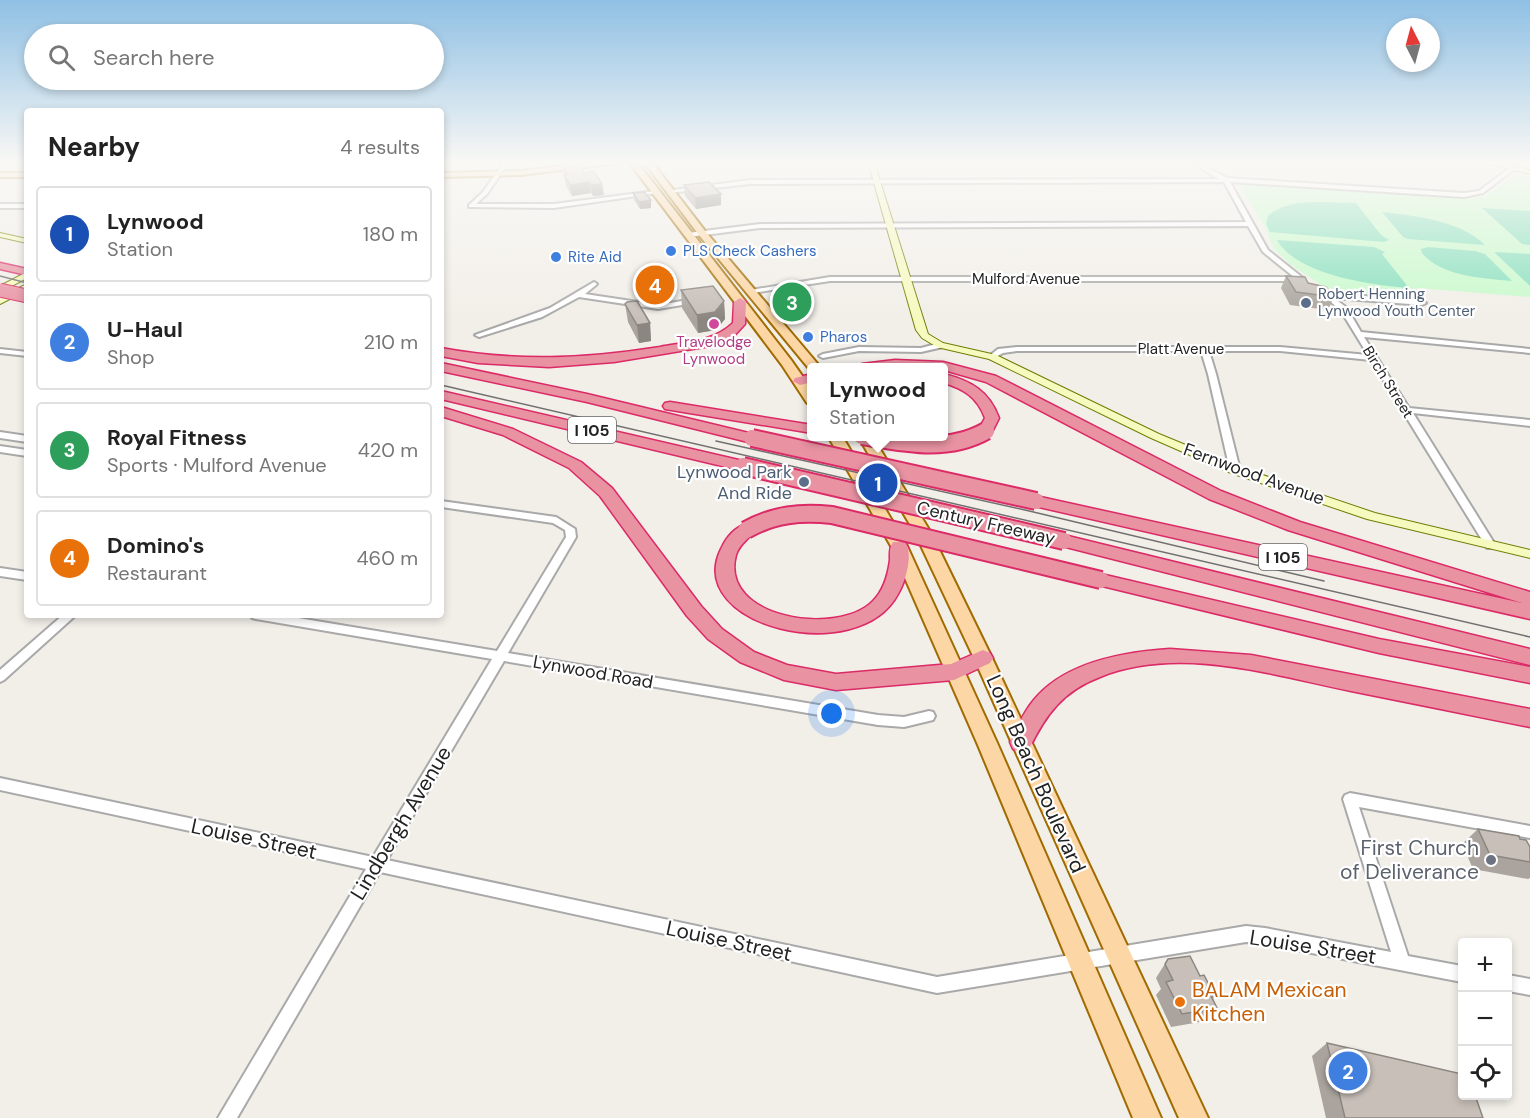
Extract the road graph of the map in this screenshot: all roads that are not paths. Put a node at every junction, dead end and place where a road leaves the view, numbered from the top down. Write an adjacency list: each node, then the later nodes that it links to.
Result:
1 (672, 214): 9 (main road)
2 (687, 214): 7 (main road)
3 (887, 214): 6 (street)
4 (1244, 214): 5 (street)
5 (1249, 224): 6 (street); 14 (street, Mulford Avenue)
6 (890, 225): 7 (street); 14 (street)
7 (702, 233): 9 (street); 19 (main road)
8 (0, 235): 10 (street)
9 (688, 235): 25 (main road)
10 (24, 240)
11 (0, 266): 12 (highway)
12 (24, 273)
13 (24, 274): 17 (street)
14 (906, 280): 19 (street, Mulford Avenue); 29 (street)
15 (594, 284): 21 (street)
16 (1314, 287): 22 (street, Birch Street)
17 (0, 289): 20 (highway, bridge)
18 (24, 289): 24 (street)
19 (753, 291): 38 (main road)
20 (24, 295)
21 (579, 295): 23 (street); 28 (street)
22 (1328, 295): 26 (street); 27 (street, Birch Street)
23 (700, 300)
24 (0, 301)
25 (740, 302): 33 (highway); 43 (main road)
26 (1422, 303)
27 (1358, 334): 32 (street); 37 (street, Birch Street)
28 (479, 335)
29 (940, 345): 35 (street); 36 (street, Fernwood Avenue)
30 (1203, 349): 36 (street, Platt Avenue); 37 (street, Platt Avenue); 58 (street)
31 (0, 351): 34 (street)
32 (1530, 351)
33 (444, 352)
34 (24, 354)
35 (824, 356)
36 (992, 357): 58 (street, Fernwood Avenue)
37 (1373, 358): 47 (street, Birch Street)
38 (811, 363)
39 (904, 363): 40 (highway)
40 (926, 363)
41 (948, 366): 65 (highway)
42 (444, 368): 46 (highway, Century Freeway / I 105)
43 (806, 379)
44 (948, 379): 55 (highway, bridge)
45 (444, 396): 70 (highway, Century Freeway / I 105, bridge)
46 (587, 398): 50 (highway); 66 (highway, Century Freeway / I 105, bridge)
47 (1405, 410): 49 (street); 61 (street, Birch Street)
48 (444, 412): 72 (highway)
49 (1530, 423)
50 (807, 428)
51 (0, 435): 52 (street)
52 (24, 439)
53 (838, 441): 60 (main road, Long Beach Boulevard)
54 (866, 441): 71 (main road, Long Beach Boulevard)
55 (904, 441)
56 (0, 449): 57 (street)
57 (24, 453)
58 (1235, 470): 61 (street, Fernwood Avenue)
59 (444, 504): 69 (street, Lindbergh Avenue)
60 (899, 546): 72 (main road, Long Beach Boulevard); 73 (highway, bridge)
61 (1491, 546): 62 (street, Fernwood Avenue)
62 (1530, 554)
63 (0, 572): 64 (street)
64 (22, 575)
65 (1530, 599)
66 (1530, 612)
67 (66, 618): 74 (street)
68 (274, 618): 69 (street, Lynwood Road)
69 (501, 656): 75 (street, Lynwood Road); 80 (street, Lindbergh Avenue)
70 (1530, 657)
71 (983, 658): 72 (highway); 77 (main road, Long Beach Boulevard)
72 (954, 672): 82 (main road, Long Beach Boulevard)
73 (1530, 675)
74 (0, 677)
75 (929, 716)
76 (1530, 718): 77 (highway)
77 (1021, 742): 81 (main road, Long Beach Boulevard)
78 (0, 784): 80 (street, Louise Street)
79 (1530, 832): 83 (street)
80 (376, 865): 82 (street, Louise Street); 87 (street, Lindbergh Avenue)
81 (1119, 956): 82 (street, Louise Street); 83 (street, Louise Street); 89 (main road, Long Beach Boulevard)
82 (1081, 962): 88 (main road, Long Beach Boulevard)
83 (1402, 962): 84 (street, Louise Street)
84 (1458, 973)
85 (1512, 984): 86 (street)
86 (1530, 987)
87 (227, 1118)
88 (1147, 1118)
89 (1194, 1118)

